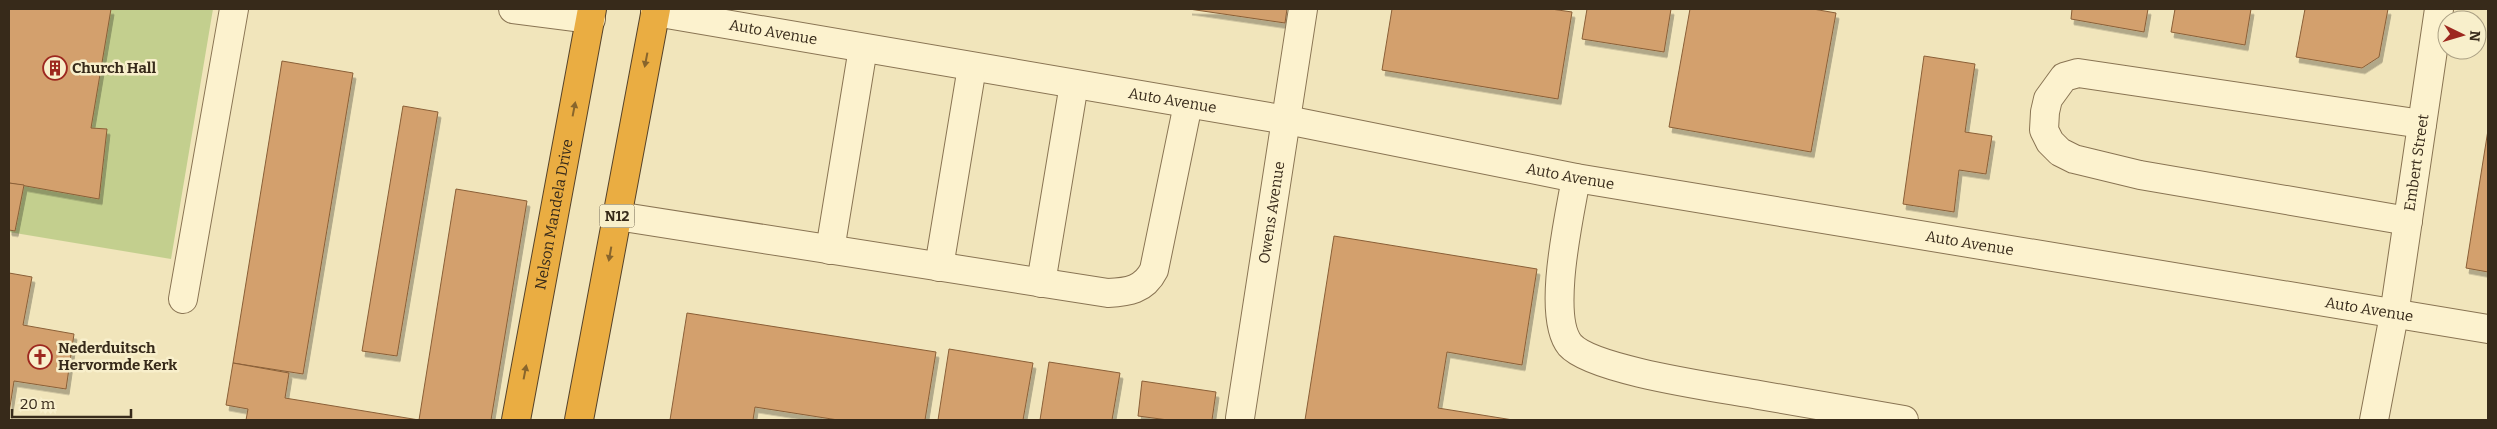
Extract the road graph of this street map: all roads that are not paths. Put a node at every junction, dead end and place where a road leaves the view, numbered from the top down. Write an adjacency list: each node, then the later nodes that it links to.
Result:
1 (234, 9): 19 (street)
2 (513, 9): 6 (street)
3 (1302, 9): 11 (street, Owens Avenue)
4 (2439, 9): 12 (street, Embert Street)
5 (655, 10): 7 (street, Auto Avenue); 14 (highway, N12, one-way to 14)
6 (592, 14): 23 (highway, Nelson Mandela Drive, one-way to 6)
7 (863, 48): 8 (street, Auto Avenue); 16 (street)
8 (972, 67): 9 (street, Auto Avenue); 17 (street)
9 (1074, 84): 10 (street, Auto Avenue); 18 (street)
10 (1188, 104): 11 (street, Auto Avenue); 18 (street)
11 (1287, 120): 13 (street, Auto Avenue); 22 (street, Owens Avenue)
12 (2422, 124): 15 (street, Embert Street); 15 (street)
13 (1576, 178): 20 (street, Auto Avenue); 25 (street)
14 (617, 216): 16 (street); 24 (highway, N12, one-way to 24)
15 (2408, 221): 20 (street, Embert Street)
16 (830, 250): 17 (street)
17 (939, 267): 18 (street)
18 (1041, 283)
19 (183, 299)
20 (2394, 315): 21 (street, Auto Avenue); 26 (street, Embert Street)
21 (2488, 329)
22 (1240, 418)
23 (516, 420)
24 (579, 420)
25 (1904, 420)
26 (2374, 420)

